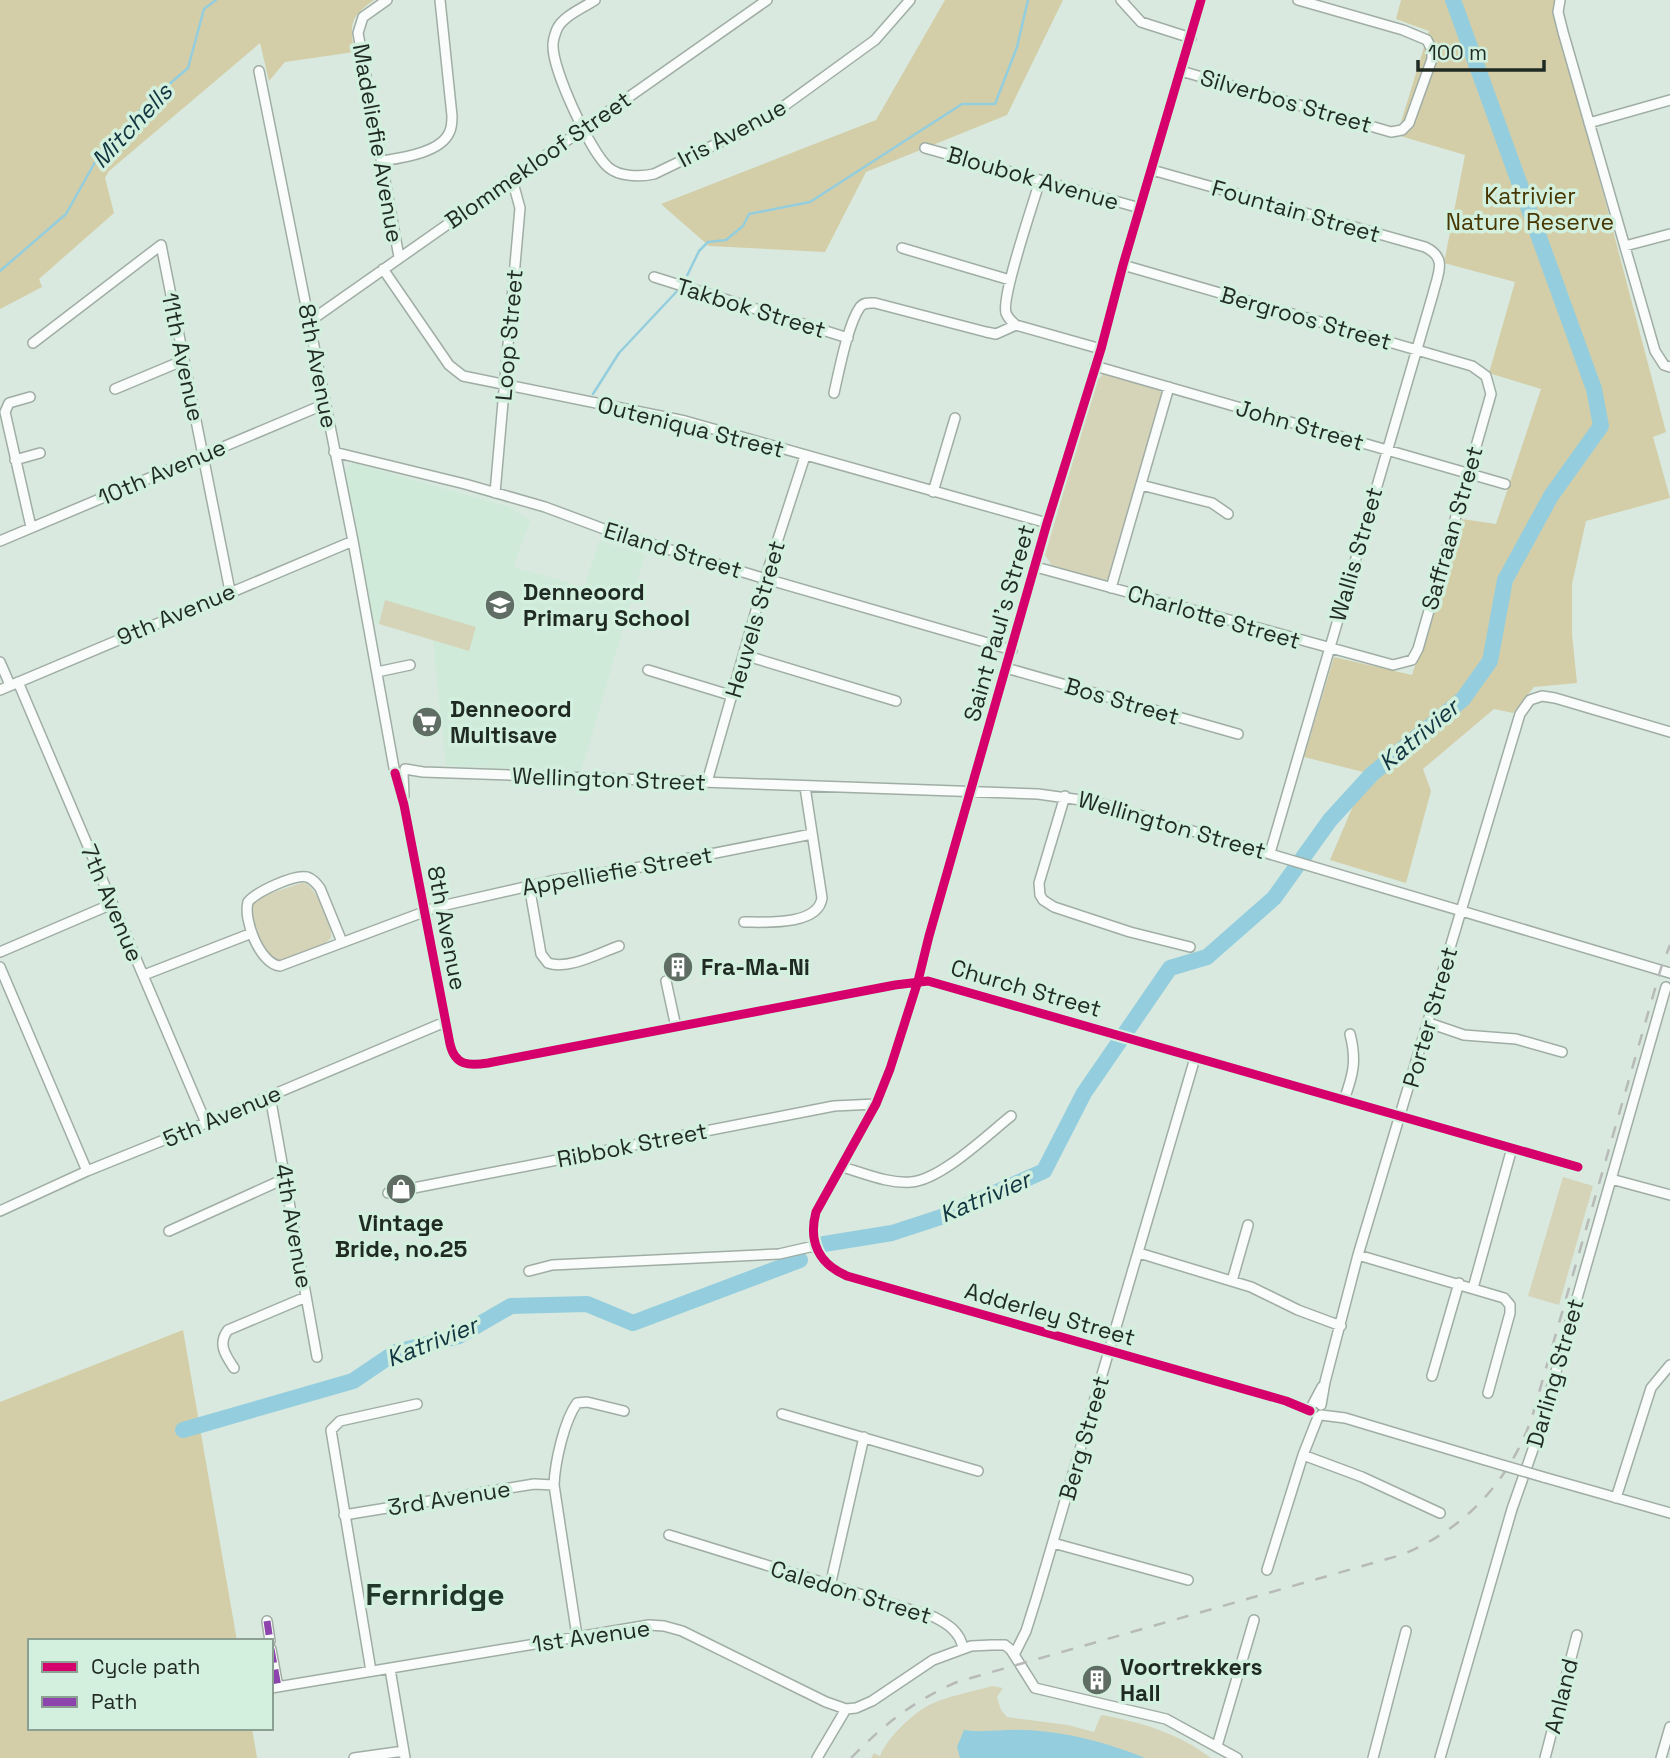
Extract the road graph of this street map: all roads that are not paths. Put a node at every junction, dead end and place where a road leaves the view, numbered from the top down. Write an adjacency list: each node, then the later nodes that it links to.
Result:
1 (387, 0): 17 (street, Madeliefie Avenue)
2 (440, 0): 17 (street)
3 (595, 0): 15 (street, Iris Avenue)
4 (767, 0): 15 (street, Blommekloof Street)
5 (909, 0): 15 (street, Iris Avenue)
6 (1121, 0): 10 (street)
7 (1201, 0): 10 (street, Saint Paul's Street)
8 (1298, 0): 12 (street, Silverbos Street)
9 (1559, 2): 14 (street)
10 (1191, 38): 12 (street, Saint Paul's Street)
11 (259, 71): 31 (street, 8th Avenue)
12 (1181, 71): 18 (street, Saint Paul's Street)
13 (1670, 100): 14 (street)
14 (1589, 123): 23 (street)
15 (581, 129): 19 (street, Blommekloof Street)
16 (925, 148): 20 (street, Bloubok Avenue)
17 (382, 161): 26 (street, Madeliefie Avenue)
18 (1152, 170): 21 (street, Saint Paul's Street); 25 (street, Fountain Street)
19 (512, 179): 26 (street, Blommekloof Street); 41 (street, Loop Street)
20 (1040, 180): 21 (street, Bloubok Avenue); 30 (street)
21 (1140, 208): 27 (street, Saint Paul's Street)
22 (1670, 234): 23 (street)
23 (1625, 246): 39 (street)
24 (902, 248): 30 (street)
25 (1438, 255): 36 (street, Wallis Street)
26 (400, 257): 28 (street, Blommekloof Street)
27 (1123, 265): 35 (street, Saint Paul's Street); 36 (street, Bergroos Street)
28 (383, 269): 31 (street, Blommekloof Street); 41 (street, Outeniqua Street)
29 (654, 277): 33 (street, Takbok Street)
30 (1010, 280): 32 (street)
31 (310, 321): 46 (street, 8th Avenue)
32 (1016, 326): 33 (street, Takbok Street); 35 (street)
33 (848, 338): 44 (street, Takbok Street)
34 (33, 343): 37 (street, 11th Avenue)
35 (1101, 349): 38 (street, Saint Paul's Street)
36 (1416, 350): 40 (street, Bergroos Street); 48 (street, Wallis Street)
37 (182, 361): 43 (street); 51 (street, 11th Avenue)
38 (1096, 366): 42 (street, John Street); 60 (street, Saint Paul's Street)
39 (1667, 366)
40 (1486, 376): 54 (street, Saffraan Street)
41 (505, 384): 52 (street, Outeniqua Street); 58 (street, Loop Street)
42 (1169, 387): 48 (street, John Street); 56 (street)
43 (116, 389)
44 (834, 393)
45 (30, 397): 53 (street)
46 (325, 404): 49 (street, 8th Avenue); 51 (street, 10th Avenue)
47 (955, 418): 57 (street)
48 (1386, 449): 54 (street, John Street); 68 (street, Wallis Street)
49 (334, 452): 58 (street, Eiland Street); 63 (street, 8th Avenue)
50 (40, 453): 53 (street)
51 (204, 454): 61 (street, 10th Avenue); 67 (street, 11th Avenue)
52 (805, 456): 57 (street, Outeniqua Street); 65 (street, Heuvels Street)
53 (15, 460): 61 (street)
54 (1468, 473): 55 (street, John Street); 72 (street, Saffraan Street)
55 (1505, 484)
56 (1141, 485): 59 (street); 66 (street)
57 (933, 492): 60 (street, Outeniqua Street)
58 (495, 493): 65 (street, Eiland Street)
59 (1228, 514)
60 (1047, 523): 64 (street, Saint Paul's Street)
61 (31, 527): 62 (street, 10th Avenue)
62 (0, 541)
63 (353, 541): 67 (street, 9th Avenue); 76 (street, 8th Avenue)
64 (1036, 566): 66 (street, Charlotte Street); 69 (street, Saint Paul's Street)
65 (765, 579): 69 (street, Eiland Street); 70 (street, Heuvels Street)
66 (1111, 588): 68 (street, Charlotte Street)
67 (230, 591): 77 (street, 9th Avenue)
68 (1328, 649): 72 (street, Charlotte Street); 89 (street, Wallis Street)
69 (1012, 650): 74 (street, Saint Paul's Street)
70 (744, 655): 79 (street, Heuvels Street); 80 (street)
71 (0, 662): 77 (street, 7th Avenue)
72 (1393, 665)
73 (410, 666): 76 (street)
74 (1006, 668): 82 (street, Bos Street); 86 (street, Saint Paul's Street)
75 (648, 670): 79 (street)
76 (376, 671): 83 (street, 8th Avenue)
77 (14, 684): 78 (street, 9th Avenue); 91 (street, 7th Avenue)
78 (0, 690)
79 (733, 696): 84 (street, Heuvels Street)
80 (897, 701)
81 (1670, 732): 93 (street, Porter Street)
82 (1238, 734)
83 (400, 769): 84 (street, Wellington Street); 92 (street, 8th Avenue)
84 (707, 782): 85 (street, Wellington Street)
85 (805, 787): 86 (street, Wellington Street); 88 (street)
86 (971, 791): 87 (street, Wellington Street); 104 (street, Saint Paul's Street)
87 (1065, 796): 89 (street, Wellington Street); 98 (street)
88 (812, 834): 90 (street, Appelliefie Street); 94 (street)
89 (1270, 853): 93 (street, Wellington Street)
90 (529, 885): 92 (street, Appelliefie Street); 97 (street)
91 (112, 904): 99 (street); 102 (street, 7th Avenue)
92 (424, 911): 96 (street, Appelliefie Street); 106 (street, 8th Avenue)
93 (1461, 911): 101 (street, Wellington Street); 107 (street, Porter Street)
94 (744, 922)
95 (252, 933): 96 (street); 96 (street); 102 (street)
96 (342, 942)
97 (619, 946)
98 (1190, 947)
99 (0, 952)
100 (0, 967): 122 (street)
101 (1670, 973)
102 (144, 975): 118 (street, 7th Avenue)
103 (666, 981): 108 (street)
104 (918, 981): 108 (street, Church Street); 112 (street, Church Street); 115 (street, Saint Paul's Street)
105 (1666, 987): 124 (street, Darling Street)
106 (445, 1022): 111 (street, 8th Avenue); 113 (street, 5th Avenue)
107 (1429, 1023): 110 (street); 117 (street, Porter Street)
108 (676, 1027): 111 (street, Church Street)
109 (1350, 1034): 114 (street)
110 (1562, 1052)
111 (455, 1058)
112 (1195, 1058): 114 (street, Church Street); 131 (street, Berg Street)
113 (270, 1096): 118 (street, 5th Avenue); 123 (street, 4th Avenue)
114 (1344, 1100): 117 (street, Church Street)
115 (876, 1104): 120 (street, Saint Paul's Street); 125 (street, Ribbok Street)
116 (1011, 1116): 120 (street)
117 (1401, 1116): 119 (street, Church Street); 132 (street, Porter Street)
118 (206, 1123): 122 (street, 5th Avenue)
119 (1512, 1148): 121 (street, Church Street); 136 (street)
120 (842, 1167): 130 (street, Saint Paul's Street)
121 (1578, 1167)
122 (87, 1171): 127 (street, 5th Avenue)
123 (286, 1178): 129 (street); 137 (street, 4th Avenue)
124 (1611, 1178): 126 (street); 181 (street, Darling Street)
125 (388, 1193)
126 (1670, 1195)
127 (0, 1211)
128 (1248, 1225): 134 (street)
129 (169, 1231)
130 (814, 1246): 133 (street); 139 (street, Adderley Street)
131 (1139, 1253): 134 (street); 139 (street, Berg Street)
132 (1358, 1255): 135 (street); 138 (street, Porter Street)
133 (529, 1271)
134 (1232, 1281): 138 (street)
135 (1459, 1283): 136 (street); 143 (street)
136 (1473, 1288): 144 (street)
137 (306, 1297): 140 (street, 4th Avenue); 142 (street)
138 (1341, 1326): 146 (street, Porter Street)
139 (1110, 1350): 146 (street, Adderley Street); 158 (street, Berg Street)
140 (317, 1357)
141 (1670, 1365): 153 (street)
142 (234, 1368)
143 (1432, 1376)
144 (1488, 1393)
145 (417, 1404): 156 (street)
146 (1316, 1410): 150 (street, Porter Street); 153 (street, Adderley Street, bridge)
147 (624, 1411): 152 (street)
148 (782, 1414): 149 (street)
149 (864, 1437): 151 (street); 161 (street)
150 (1303, 1455): 154 (street); 159 (street, Porter Street)
151 (978, 1471)
152 (554, 1485): 156 (street, 3rd Avenue); 166 (street)
153 (1616, 1499): 155 (street, Adderley Street)
154 (1440, 1513)
155 (1670, 1513)
156 (344, 1515): 171 (street)
157 (669, 1535): 161 (street, Caledon Street)
158 (1053, 1543): 160 (street); 169 (street, Berg Street)
159 (1267, 1570)
160 (1188, 1580)
161 (831, 1586): 168 (street, Caledon Street)
162 (1254, 1620): 175 (street)
163 (267, 1621): 167 (street)
164 (1406, 1631): 180 (street)
165 (1577, 1634): 182 (street, Anland)
166 (577, 1636): 170 (street, 1st Avenue); 173 (street, 1st Avenue)
167 (270, 1639)
168 (963, 1648): 169 (street); 173 (street)
169 (1014, 1655): 175 (street)
170 (390, 1669): 171 (street, 1st Avenue); 176 (street)
171 (371, 1671): 172 (street, 1st Avenue)
172 (274, 1688)
173 (846, 1709): 178 (street)
174 (1670, 1727): 183 (street)
175 (1217, 1746): 179 (street)
176 (405, 1755): 177 (street)
177 (354, 1758)
178 (817, 1758)
179 (1237, 1758)
180 (1373, 1758)
181 (1440, 1758)
182 (1545, 1758)
183 (1661, 1758)

